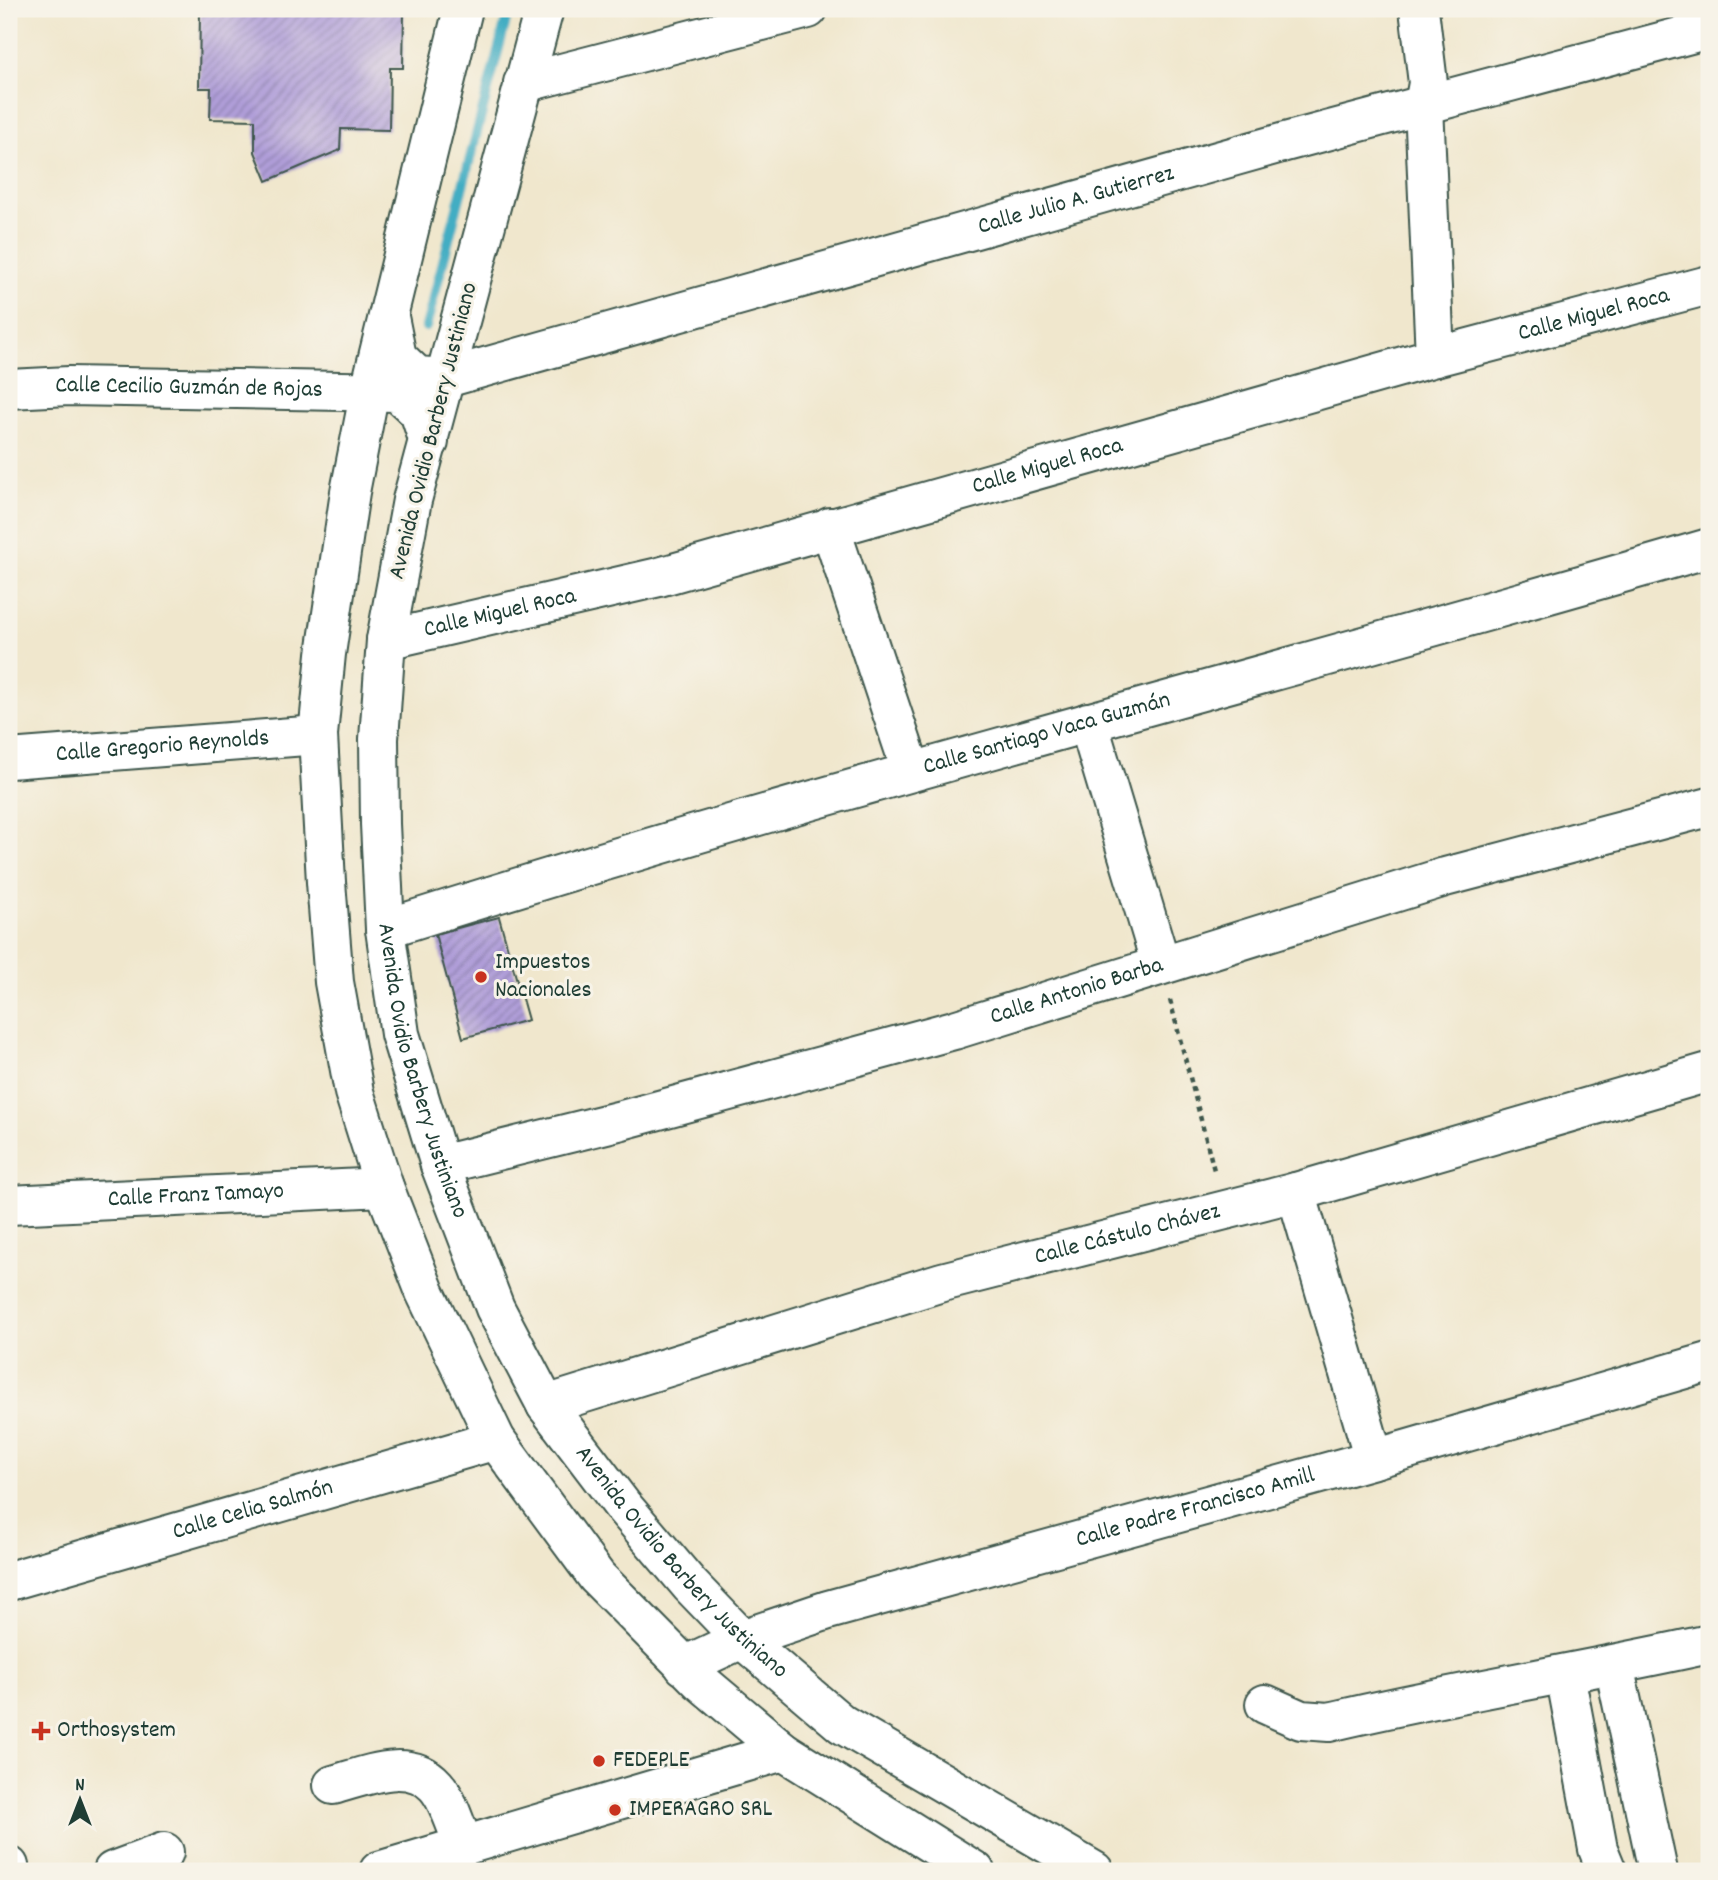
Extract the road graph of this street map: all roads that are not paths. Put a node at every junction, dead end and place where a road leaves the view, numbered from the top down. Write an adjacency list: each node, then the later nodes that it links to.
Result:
1 (463, 9): 9 (street)
2 (544, 9): 6 (street, Avenida Ovidio Barbery Justiniano)
3 (808, 9): 6 (street)
4 (1419, 9): 7 (street)
5 (1709, 29): 7 (street, Calle Julio A. Gutierrez)
6 (523, 83): 11 (street, Avenida Ovidio Barbery Justiniano)
7 (1423, 105): 10 (street); 11 (street, Calle Julio A. Gutierrez)
8 (1709, 285): 10 (street, Calle Miguel Roca)
9 (389, 314): 11 (street); 13 (street)
10 (1434, 356): 15 (street, Calle Miguel Roca)
11 (446, 378): 14 (street, Avenida Ovidio Barbery Justiniano)
12 (9, 389): 13 (street, Calle Cecilio Guzmán de Rojas)
13 (370, 390): 14 (street, Calle Cecilio Guzmán de Rojas); 19 (street)
14 (429, 442): 17 (street, Avenida Ovidio Barbery Justiniano)
15 (830, 527): 17 (street, Calle Miguel Roca); 21 (street)
16 (1709, 548): 18 (street, Calle Santiago Vaca Guzmán)
17 (386, 640): 23 (street, Avenida Ovidio Barbery Justiniano)
18 (1088, 722): 21 (street, Calle Santiago Vaca Guzmán); 24 (street)
19 (318, 735): 20 (street, Calle Gregorio Reynolds); 27 (street)
20 (9, 759)
21 (912, 770): 23 (street, Calle Santiago Vaca Guzmán)
22 (1709, 807): 24 (street, Calle Antonio Barba)
23 (385, 929): 26 (street, Avenida Ovidio Barbery Justiniano)
24 (1161, 965): 26 (street, Calle Antonio Barba)
25 (1709, 1072): 28 (street, Calle Cástulo Chávez)
26 (440, 1165): 31 (street, Avenida Ovidio Barbery Justiniano)
27 (384, 1187): 29 (street, Calle Franz Tamayo); 32 (street)
28 (1296, 1192): 31 (street, Calle Cástulo Chávez); 33 (street)
29 (9, 1205)
30 (1709, 1362): 33 (street, Calle Padre Francisco Amill)
31 (545, 1405): 35 (street, Avenida Ovidio Barbery Justiniano)
32 (496, 1440): 34 (street, Calle Celia Salmón); 38 (street)
33 (1374, 1459): 35 (street, Calle Padre Francisco Amill)
34 (9, 1581)
35 (742, 1639): 38 (street, Calle Padre Francisco Amill); 50 (street, Avenida Ovidio Barbery Justiniano)
36 (1709, 1644): 37 (street)
37 (1614, 1665): 39 (street); 52 (street)
38 (684, 1666): 41 (street)
39 (1565, 1674): 40 (street); 51 (street)
40 (1265, 1704)
41 (783, 1751): 43 (street); 49 (street)
42 (333, 1786): 43 (street)
43 (464, 1846): 48 (street)
44 (164, 1852): 47 (street)
45 (9, 1866): 46 (street)
46 (10, 1871)
47 (113, 1871)
48 (379, 1871)
49 (975, 1871)
50 (1094, 1871)
51 (1607, 1871)
52 (1658, 1871)

